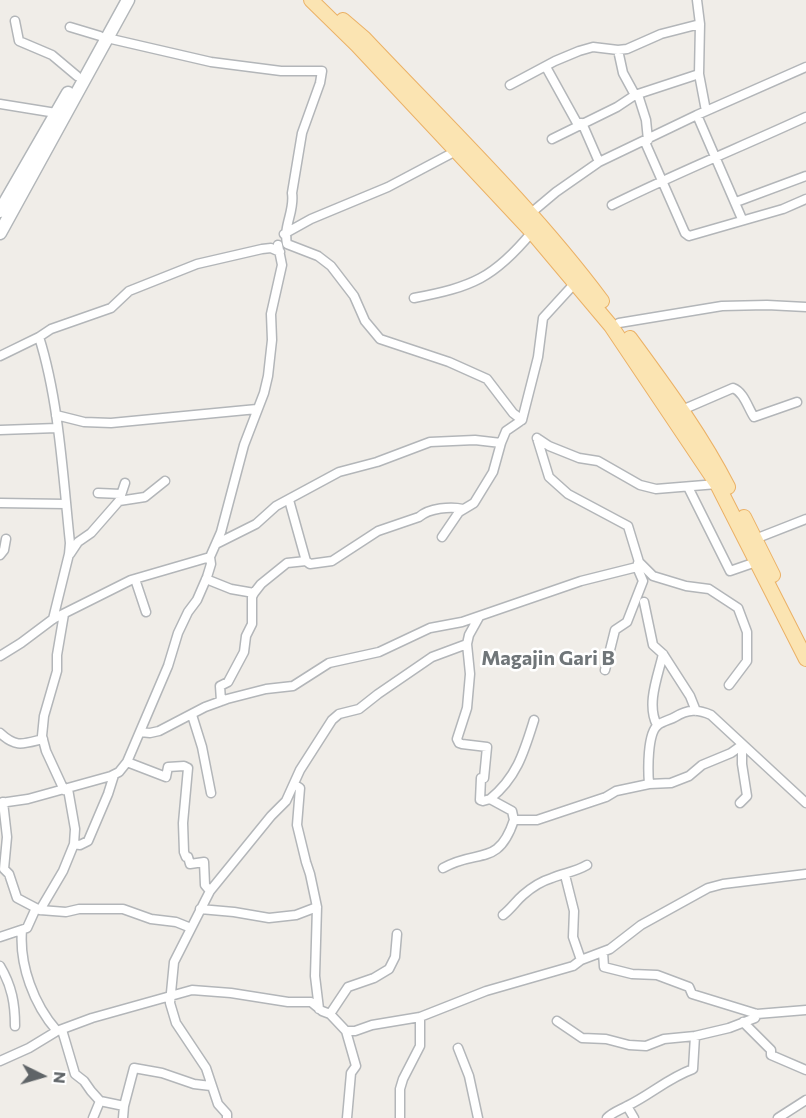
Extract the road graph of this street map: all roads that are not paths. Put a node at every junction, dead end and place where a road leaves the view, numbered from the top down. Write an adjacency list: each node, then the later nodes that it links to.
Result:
1 (120, 0): 9 (main road)
2 (128, 0): 9 (main road)
3 (311, 0): 24 (main road)
4 (320, 0): 33 (main road)
5 (697, 0): 7 (street)
6 (15, 21): 14 (street)
7 (700, 24): 10 (street); 13 (street)
8 (70, 27): 9 (street)
9 (104, 37): 14 (main road); 36 (main road); 37 (street)
10 (618, 50): 11 (street); 16 (street)
11 (546, 67): 15 (street); 21 (street)
12 (806, 67): 19 (street)
13 (699, 74): 16 (street); 19 (street)
14 (77, 76): 18 (main road)
15 (510, 85)
16 (635, 95): 21 (street); 23 (street)
17 (0, 104): 18 (street)
18 (56, 113): 32 (main road)
19 (702, 113): 23 (street); 25 (street)
20 (806, 117): 25 (street)
21 (582, 123): 22 (street); 26 (street)
22 (552, 139)
23 (646, 141): 26 (street); 28 (street)
24 (456, 151): 35 (main road); 37 (street)
25 (715, 159): 28 (street); 30 (street)
26 (599, 162): 33 (street)
27 (806, 176): 30 (street)
28 (662, 180): 31 (street); 34 (street)
29 (806, 199): 34 (street)
30 (736, 202): 34 (street)
31 (612, 205)
32 (1, 207)
33 (531, 213): 42 (main road)
34 (742, 219)
35 (532, 232): 39 (main road); 40 (street)
36 (0, 233)
37 (285, 233): 38 (street); 49 (street)
38 (276, 248): 43 (street); 46 (street)
39 (575, 283): 49 (street); 55 (main road)
40 (414, 298)
41 (806, 307): 42 (street)
42 (619, 323): 47 (main road)
43 (39, 338): 44 (street); 48 (street)
44 (0, 356)
45 (797, 402): 47 (street)
46 (257, 409): 48 (street); 67 (street)
47 (682, 410): 66 (main road)
48 (56, 415): 50 (street)
49 (522, 420): 52 (street)
50 (57, 428): 51 (street); 61 (street)
51 (0, 430)
52 (501, 443): 59 (street); 62 (street)
53 (165, 481): 58 (street)
54 (125, 483): 58 (street)
55 (717, 484): 56 (street); 72 (main road)
56 (688, 487): 72 (street); 73 (street)
57 (98, 493): 58 (street)
58 (120, 498): 68 (street)
59 (289, 500): 67 (street); 71 (street)
60 (0, 504): 61 (street)
61 (65, 504): 68 (street)
62 (463, 509): 64 (street); 71 (street)
63 (806, 519): 66 (street)
64 (442, 537)
65 (6, 539): 69 (street)
66 (754, 539): 82 (main road)
67 (218, 543): 70 (street)
68 (69, 554): 81 (street)
69 (0, 555)
70 (210, 557): 74 (street); 75 (street)
71 (306, 561): 76 (street)
72 (756, 562): 86 (main road)
73 (638, 564): 80 (street); 87 (street); 88 (street)
74 (135, 579): 78 (street); 79 (street)
75 (206, 579): 76 (street); 94 (street)
76 (254, 593): 89 (street)
77 (644, 602): 84 (street)
78 (146, 612)
79 (64, 614): 81 (street); 96 (street)
80 (479, 617): 83 (street); 89 (street)
81 (53, 619): 85 (street)
82 (806, 638)
83 (467, 644): 100 (street); 104 (street)
84 (663, 654): 90 (street); 93 (street)
85 (0, 656)
86 (806, 659)
87 (605, 670)
88 (729, 685)
89 (221, 701): 91 (street)
90 (696, 711): 93 (street); 97 (street)
91 (192, 715): 94 (street); 103 (street)
92 (534, 720): 104 (street)
93 (657, 725): 101 (street)
94 (140, 732): 98 (street)
95 (0, 733): 96 (street)
96 (43, 739): 102 (street)
97 (742, 745): 101 (street); 106 (street); 107 (street)
98 (127, 762): 99 (street); 114 (street)
99 (114, 775): 102 (street); 109 (street)
100 (294, 784): 114 (street); 115 (street)
101 (649, 784): 108 (street)
102 (66, 790): 105 (street); 109 (street)
103 (211, 793)
104 (490, 799): 108 (street)
105 (1, 802): 116 (street)
106 (740, 803)
107 (806, 803)
108 (514, 820): 111 (street)
109 (74, 844): 116 (street)
110 (587, 865): 112 (street)
111 (443, 868)
112 (566, 874): 118 (street); 124 (street)
113 (806, 874): 123 (street)
114 (210, 891): 117 (street)
115 (316, 908): 117 (street); 127 (street)
116 (38, 909): 119 (street); 120 (street)
117 (200, 909): 119 (street)
118 (503, 915)
119 (191, 928): 126 (street)
120 (22, 930): 122 (street); 135 (street)
121 (398, 934): 129 (street)
122 (0, 937)
123 (603, 952): 124 (street); 130 (street)
124 (581, 960): 131 (street)
125 (0, 966): 134 (street)
126 (171, 996): 127 (street); 135 (street); 141 (street)
127 (319, 1009): 129 (street)
128 (806, 1010): 130 (street)
129 (330, 1014): 136 (street)
130 (757, 1014): 133 (street)
131 (420, 1017): 136 (street); 150 (street)
132 (557, 1021): 137 (street)
133 (743, 1023): 137 (street); 140 (street)
134 (15, 1026)
135 (59, 1030): 139 (street); 143 (street)
136 (346, 1031): 149 (street)
137 (695, 1036): 145 (street)
138 (458, 1048): 151 (street)
139 (0, 1061)
140 (806, 1070)
141 (211, 1086): 144 (street); 148 (street)
142 (806, 1100): 154 (street)
143 (100, 1101): 144 (street); 146 (street)
144 (124, 1106): 147 (street)
145 (627, 1106): 152 (street); 153 (street)
146 (93, 1118)
147 (123, 1118)
148 (227, 1118)
149 (347, 1118)
150 (400, 1118)
151 (478, 1118)
152 (607, 1118)
153 (634, 1118)
154 (778, 1118)

